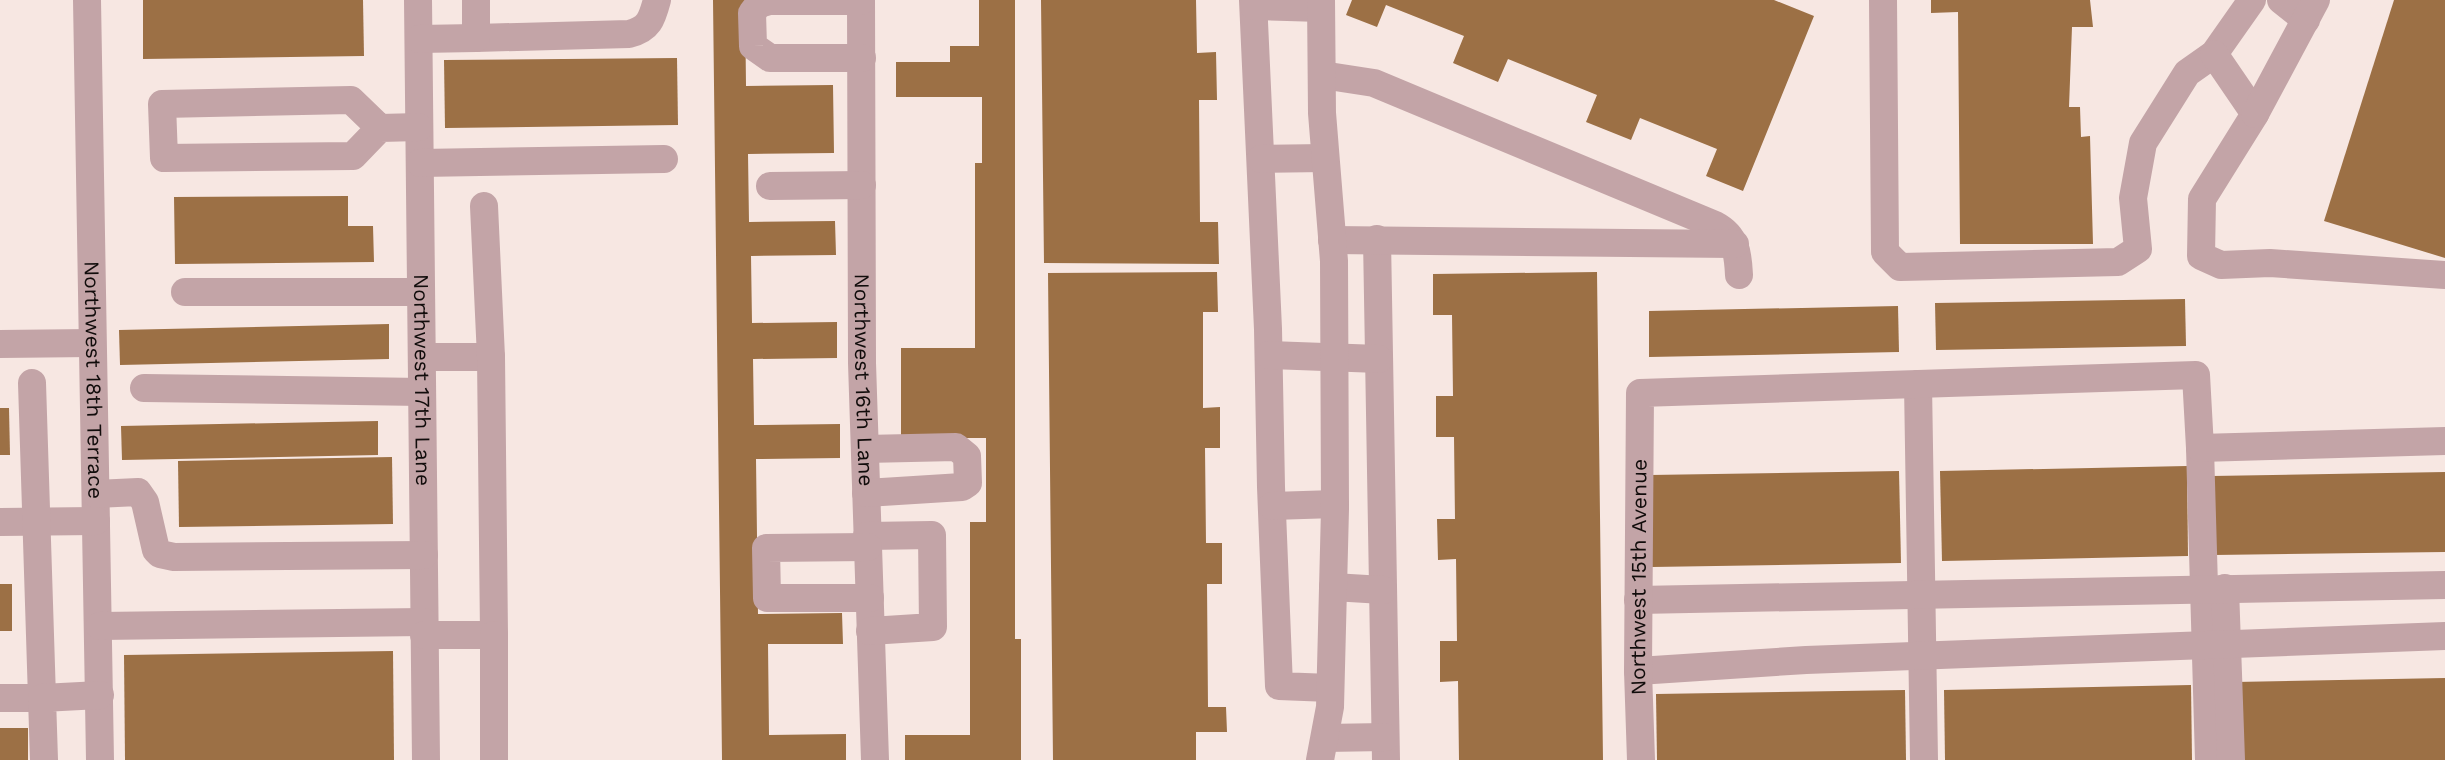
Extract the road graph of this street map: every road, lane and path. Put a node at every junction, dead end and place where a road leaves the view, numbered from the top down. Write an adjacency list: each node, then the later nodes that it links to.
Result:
1 (87, 0): 34 (street, Northwest 18th Terrace)
2 (418, 0): 13 (street, Northwest 17th Lane)
3 (476, 0): 12 (street)
4 (657, 0): 12 (street)
5 (861, 0): 15 (street, Northwest 16th Lane); 15 (street)
6 (1883, 0): 14 (street)
7 (2252, 0): 14 (street)
8 (2280, 0): 11 (street)
9 (1254, 3): 10 (street); 22 (street)
10 (1321, 4): 16 (street)
11 (2311, 10): 17 (street)
12 (477, 38): 13 (street)
13 (419, 39): 18 (street, Northwest 17th Lane)
14 (2214, 54): 17 (street)
15 (862, 57): 24 (street, Northwest 16th Lane)
16 (1322, 75): 20 (street); 29 (street)
17 (2256, 114): 31 (street)
18 (419, 127): 19 (street); 23 (street, Northwest 17th Lane)
19 (380, 128): 19 (street)
20 (1325, 158): 22 (street); 28 (street)
21 (664, 159): 23 (street)
22 (1260, 159): 36 (street)
23 (420, 163): 33 (street, Northwest 17th Lane)
24 (862, 185): 25 (street); 47 (street, Northwest 16th Lane)
25 (770, 186)
26 (484, 206): 38 (street)
27 (1377, 239): 28 (street); 29 (street); 39 (street)
28 (1332, 240): 40 (street)
29 (1735, 244): 30 (street)
30 (1739, 275)
31 (2445, 275)
32 (185, 292): 33 (street)
33 (421, 292): 37 (street, Northwest 17th Lane)
34 (91, 343): 35 (street); 53 (street, Northwest 18th Terrace)
35 (0, 344)
36 (1269, 355): 40 (street); 52 (street)
37 (422, 357): 38 (street); 44 (street, Northwest 17th Lane)
38 (491, 357): 68 (street)
39 (1379, 359): 40 (street); 48 (street)
40 (1335, 360): 49 (street)
41 (32, 383): 54 (street)
42 (1918, 384): 46 (street); 62 (street); 64 (street, Northwest 15th Avenue)
43 (144, 388): 44 (street)
44 (422, 392): 57 (street, Northwest 17th Lane)
45 (2445, 441): 46 (street)
46 (2200, 448): 60 (street)
47 (865, 449): 50 (street, Northwest 16th Lane); 50 (street)
48 (1381, 468): 49 (street); 61 (street)
49 (1335, 470): 51 (street)
50 (866, 493): 56 (street, Northwest 16th Lane)
51 (1335, 504): 52 (street); 59 (street)
52 (1272, 506): 73 (street)
53 (96, 507): 54 (street); 57 (street); 65 (street, Northwest 18th Terrace)
54 (36, 521): 55 (street); 76 (street)
55 (0, 522)
56 (868, 542): 63 (street, Northwest 16th Lane); 63 (street); 67 (street)
57 (424, 555): 66 (street, Northwest 17th Lane)
58 (2445, 585): 60 (street)
59 (1333, 587): 61 (street); 73 (street)
60 (2214, 589): 62 (street); 70 (street)
61 (1383, 590): 77 (street)
62 (1920, 595): 64 (street); 71 (street)
63 (870, 598): 67 (street, Northwest 16th Lane)
64 (1638, 600): 72 (street, Northwest 15th Avenue)
65 (100, 626): 66 (street); 74 (street, Northwest 18th Terrace)
66 (424, 628): 68 (street); 81 (street, Northwest 17th Lane)
67 (870, 631): 83 (street, Northwest 16th Lane)
68 (494, 635): 82 (street)
69 (2445, 636): 70 (street)
70 (2215, 646): 71 (street); 86 (street); 87 (street)
71 (1920, 656): 72 (street); 85 (street)
72 (1638, 671): 84 (street, Northwest 15th Avenue)
73 (1330, 688): 78 (street)
74 (100, 695): 76 (street); 80 (street, Northwest 18th Terrace)
75 (0, 698): 76 (street)
76 (42, 698): 79 (street)
77 (1385, 748): 78 (street)
78 (1323, 749)
79 (44, 760)
80 (100, 760)
81 (426, 760)
82 (494, 760)
83 (875, 760)
84 (1641, 760)
85 (1924, 760)
86 (2209, 760)
87 (2231, 760)

